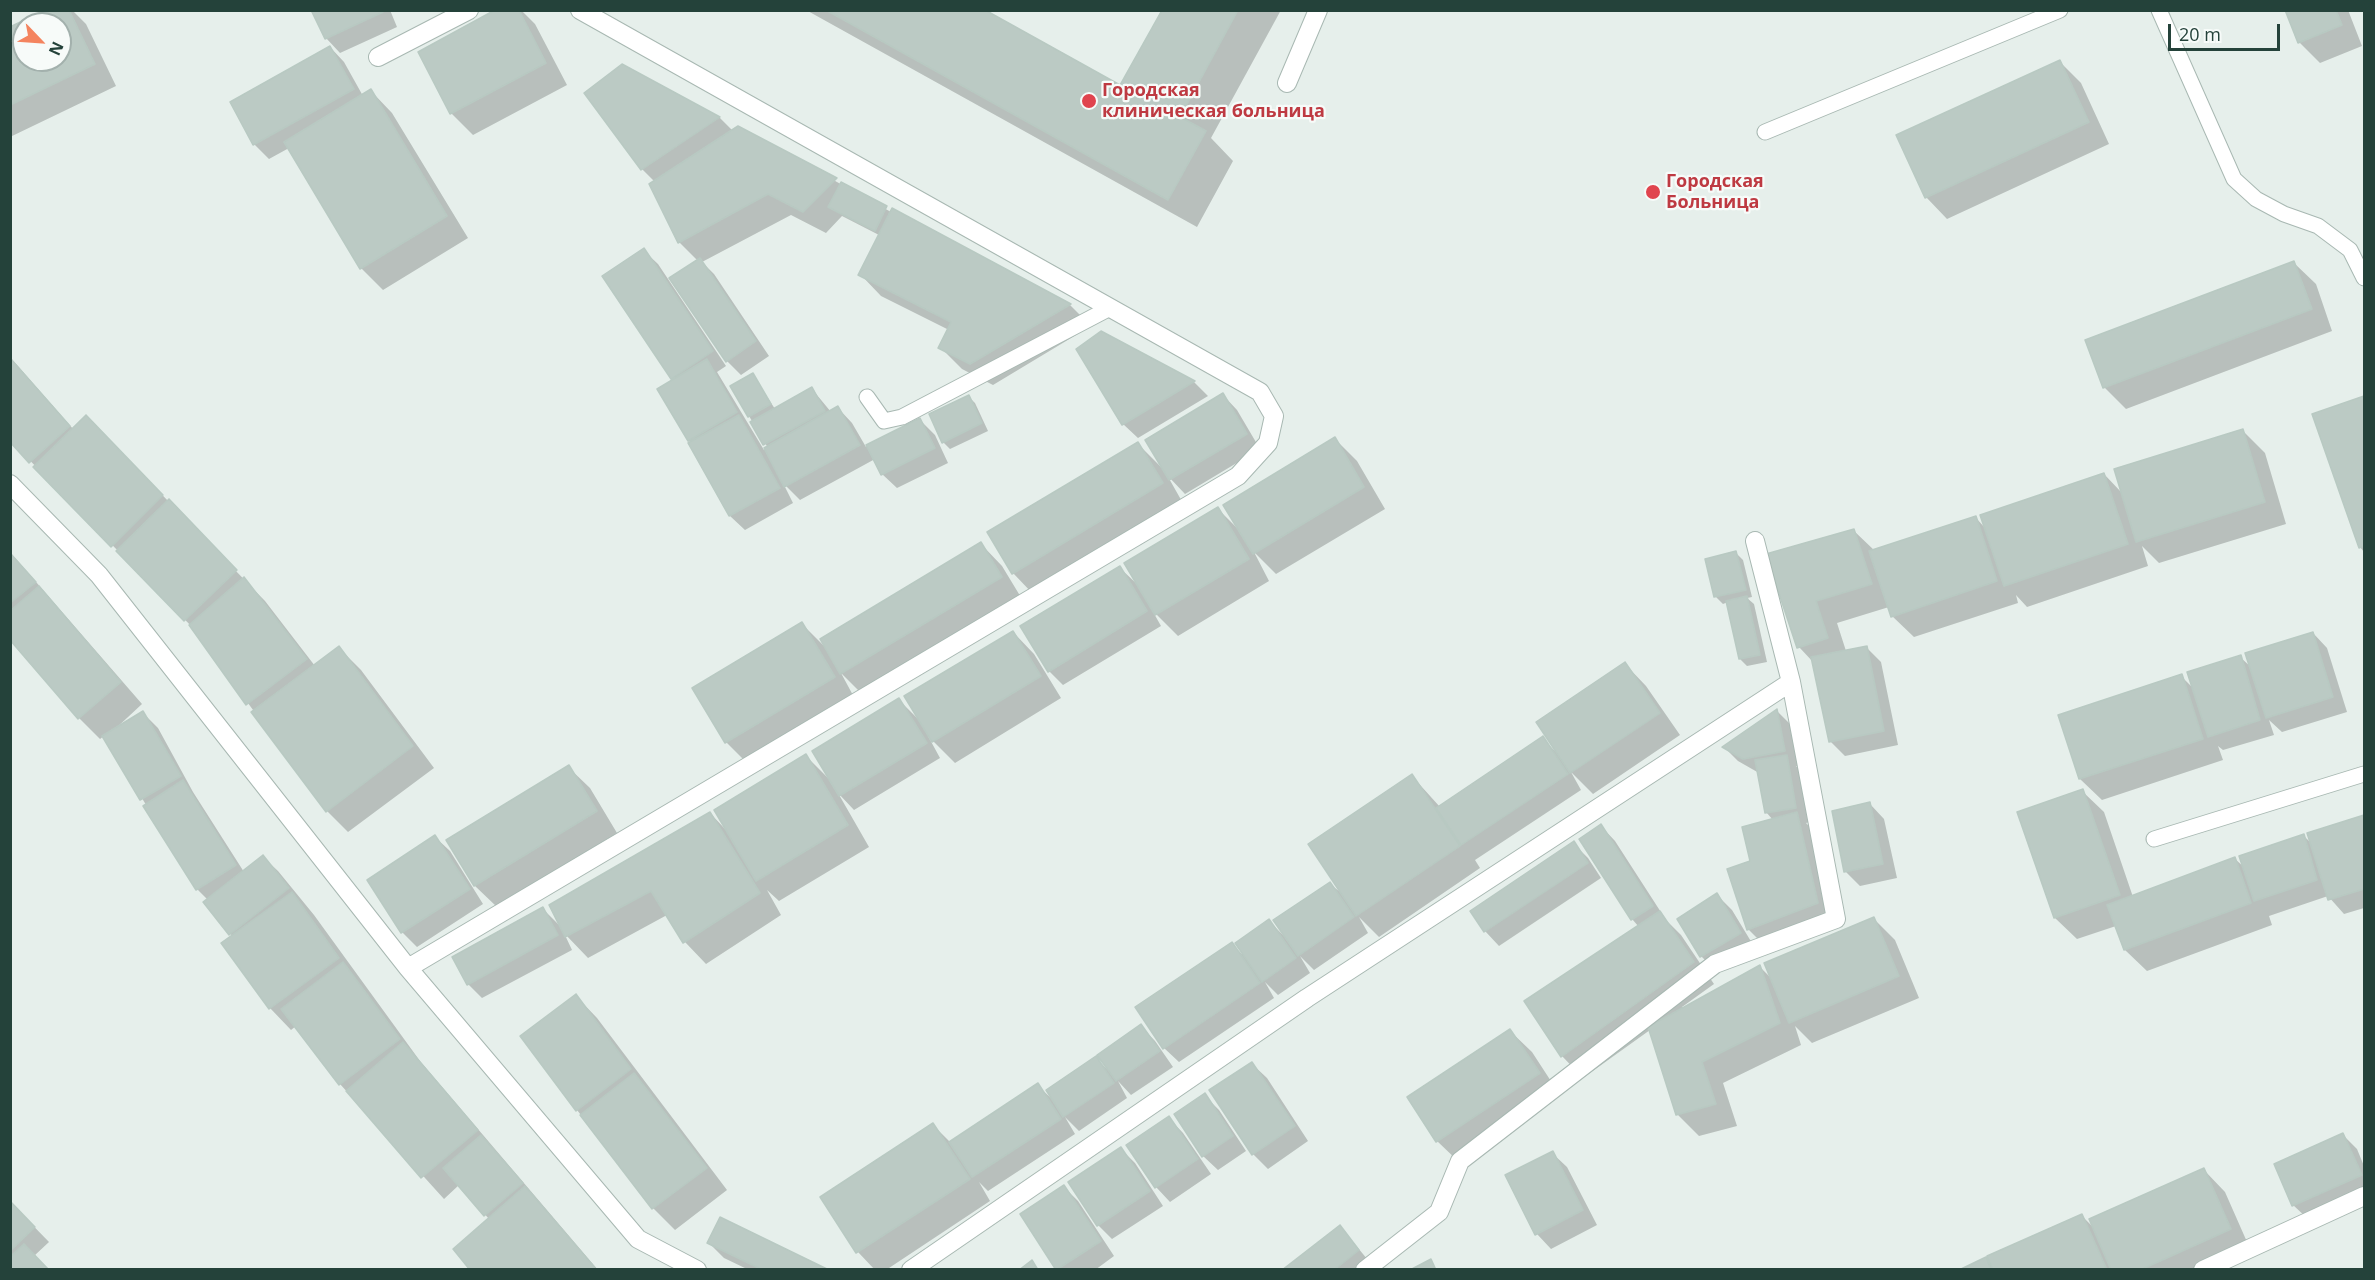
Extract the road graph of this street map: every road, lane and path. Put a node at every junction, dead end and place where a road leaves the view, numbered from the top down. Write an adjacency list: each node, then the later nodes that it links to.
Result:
1 (469, 10): 6 (street)
2 (580, 10): 10 (street)
3 (1318, 10): 7 (street)
4 (2060, 10): 8 (lane)
5 (2159, 10): 9 (lane)
6 (378, 57)
7 (1287, 83)
8 (1765, 132)
9 (2364, 278)
10 (1110, 308): 11 (lane); 17 (street)
11 (867, 397)
12 (10, 484): 17 (street)
13 (1755, 541): 14 (street)
14 (1791, 682): 20 (street); 21 (street)
15 (2364, 774): 16 (lane)
16 (2154, 839)
17 (408, 968): 19 (street)
18 (2364, 1196): 22 (street)
19 (697, 1269)
20 (911, 1269)
21 (1365, 1269)
22 (2203, 1269)

